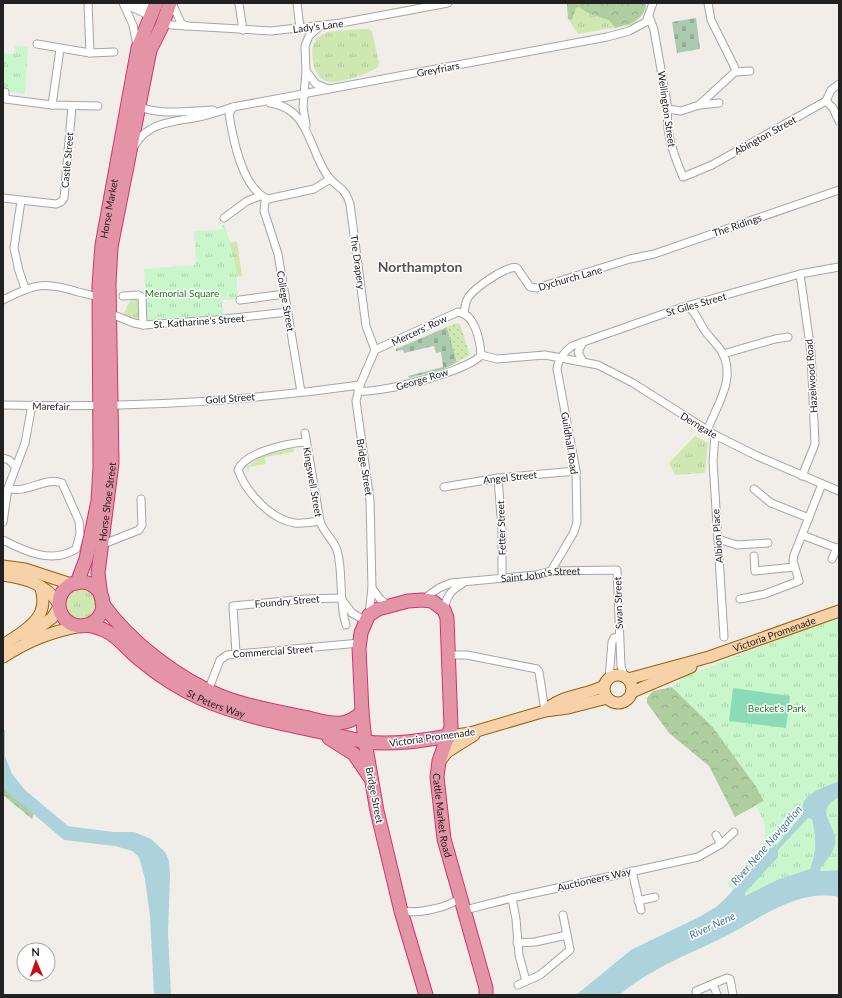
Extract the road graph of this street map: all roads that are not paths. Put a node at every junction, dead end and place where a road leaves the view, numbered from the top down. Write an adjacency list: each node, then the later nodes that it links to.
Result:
1 (88, 3): 21 (street)
2 (124, 3): 10 (street, Lady's Lane); 19 (street)
3 (156, 3): 11 (highway, Horse Market)
4 (171, 3): 13 (highway, Horse Market); 14 (street)
5 (297, 3): 16 (street)
6 (448, 3): 15 (street, Lady's Lane)
7 (652, 3): 12 (street)
8 (708, 3): 25 (street)
9 (239, 4): 17 (street)
10 (133, 8): 11 (street, Lady's Lane); 11 (street)
11 (151, 9): 13 (street, Lady's Lane); 19 (highway, Horse Market)
12 (649, 16): 27 (street, Greyfriars); 39 (street, Wellington Street)
13 (163, 22): 14 (street, Lady's Lane); 34 (highway, Horse Market)
14 (187, 26): 17 (street, Lady's Lane)
15 (320, 26): 16 (street, Lady's Lane); 24 (street)
16 (300, 28): 17 (street, Lady's Lane)
17 (243, 30)
18 (37, 44): 20 (street)
19 (138, 48): 34 (highway, Horse Market)
20 (60, 49): 21 (street); 33 (street)
21 (90, 52): 22 (street)
22 (114, 52)
23 (750, 70): 25 (street)
24 (306, 71): 27 (street); 29 (street)
25 (735, 72): 35 (street)
26 (839, 84): 30 (street, Abington Street)
27 (328, 90): 29 (street, Greyfriars)
28 (6, 92): 33 (street)
29 (304, 94): 31 (street, Greyfriars); 42 (street)
30 (826, 101): 41 (street); 44 (street, Abington Street)
31 (264, 103): 38 (street, Greyfriars); 42 (street)
32 (719, 103): 35 (street)
33 (52, 105): 36 (street)
34 (134, 105): 40 (street, Greyfriars); 43 (highway, Horse Market); 61 (highway, Horse Market)
35 (699, 105): 39 (street)
36 (72, 106): 37 (street); 50 (street, Castle Street)
37 (98, 106)
38 (233, 108): 40 (street, Greyfriars); 47 (street)
39 (668, 109): 44 (street, Wellington Street)
40 (221, 110): 43 (street, Greyfriars)
41 (839, 121)
42 (307, 130): 45 (street, The Drapery)
43 (130, 154): 56 (highway, Horse Market)
44 (683, 177)
45 (330, 179): 49 (street); 72 (street, The Drapery)
46 (839, 190): 54 (street, The Ridings)
47 (260, 196): 49 (street); 51 (street)
48 (3, 198): 50 (street, Castle Street)
49 (268, 199): 52 (street)
50 (21, 201): 58 (street)
51 (243, 205): 52 (street); 53 (street)
52 (264, 211): 59 (street, College Street)
53 (224, 218)
54 (635, 259): 67 (street, Dychurch Lane)
55 (839, 266): 57 (street, St Giles Street)
56 (110, 270): 61 (highway); 65 (highway, Horse Market)
57 (800, 274): 64 (street, St Giles Street); 89 (street, Hazelwood Road)
58 (25, 288): 61 (street, St. Katharine's Street); 62 (street, St. Katharine's Street)
59 (285, 294): 63 (street); 66 (street, College Street)
60 (123, 296): 68 (street)
61 (98, 297): 65 (street, St. Katharine's Street); 71 (highway, Horse Market)
62 (3, 300)
63 (240, 300)
64 (687, 306): 70 (street, St Giles Street); 74 (street)
65 (111, 310): 68 (street, St. Katharine's Street); 71 (highway); 81 (highway, Horse Market)
66 (288, 312): 68 (street, St. Katharine's Street); 78 (street, College Street)
67 (464, 313): 72 (street, Mercers' Row); 73 (street)
68 (143, 325)
69 (788, 337): 74 (street)
70 (583, 342): 75 (street, St Giles Street); 76 (street)
71 (99, 350): 81 (highway, Horse Market)
72 (375, 350): 77 (street, Bridge Street)
73 (482, 354): 75 (street, Derngate); 77 (street, George Row)
74 (723, 354): 82 (street)
75 (560, 358): 76 (street, Derngate); 88 (street, Guildhall Road)
76 (583, 362): 82 (street, Derngate)
77 (359, 388): 78 (street, Gold Street); 119 (street, Bridge Street)
78 (301, 392): 81 (street, Gold Street)
79 (3, 405): 80 (street, Marefair)
80 (32, 405): 81 (street, Marefair); 87 (street)
81 (106, 406): 100 (highway, Horse Shoe Street); 116 (highway, Horse Shoe Street)
82 (707, 431): 84 (street, Derngate)
83 (305, 433): 85 (street, Kingswell Street)
84 (715, 436): 89 (street, Derngate); 103 (street, Albion Place)
85 (306, 442): 98 (street, Kingswell Street); 98 (street)
86 (3, 458): 87 (street)
87 (15, 466): 93 (street)
88 (576, 472): 90 (street, Angel Street); 113 (street, Guildhall Road)
89 (802, 476): 91 (street, Derngate)
90 (498, 478): 92 (street, Angel Street); 115 (street, Fetter Street)
91 (822, 484): 95 (street, Derngate); 97 (street)
92 (444, 487)
93 (8, 488): 99 (street); 104 (street)
94 (754, 488): 97 (street)
95 (839, 491)
96 (141, 499): 102 (street)
97 (809, 518): 101 (street)
98 (320, 521): 120 (street, Kingswell Street)
99 (3, 522)
100 (104, 524): 102 (street); 106 (highway, Horse Shoe Street)
101 (802, 535): 107 (street); 111 (street)
102 (118, 539): 106 (street)
103 (718, 539): 105 (street); 132 (street, Albion Place)
104 (3, 540)
105 (768, 543)
106 (101, 545): 122 (highway, Horse Shoe Street)
107 (838, 549): 109 (street)
108 (754, 556): 111 (street)
109 (832, 559)
110 (3, 566): 116 (main road)
111 (795, 567): 121 (street)
112 (617, 570): 113 (street, Saint John's Street); 131 (street, Swan Street)
113 (551, 571): 115 (street, Saint John's Street)
114 (3, 575): 118 (main road)
115 (502, 578): 117 (street, Saint John's Street)
116 (75, 583): 122 (highway); 124 (highway)
117 (464, 583): 123 (street, Saint John's Street); 126 (street, Saint John's Street)
118 (40, 586): 124 (main road); 134 (main road)
119 (372, 588): 125 (street); 128 (street, Bridge Street)
120 (341, 598): 128 (street); 129 (street, Kingswell Street); 136 (street, Foundry Street)
121 (740, 599)
122 (102, 600): 130 (highway); 142 (highway, St Peters Way)
123 (422, 600): 125 (highway, Saint John's Street); 126 (highway)
124 (59, 605): 130 (highway); 135 (main road)
125 (388, 605): 128 (highway, Saint John's Street)
126 (444, 610): 137 (highway, Cattle Market Road)
127 (839, 611): 139 (main road, Victoria Promenade)
128 (367, 618): 133 (highway, Bridge Street)
129 (346, 625)
130 (84, 626): 138 (main road); 148 (highway, St Peters Way)
131 (619, 637): 140 (street, Swan Street); 141 (street, Swan Street)
132 (724, 637)
133 (360, 643): 136 (street, Commercial Street); 146 (highway, Bridge Street)
134 (3, 645)
135 (3, 651)
136 (236, 653): 142 (street, Commercial Street)
137 (448, 655): 145 (street); 147 (highway, Cattle Market Road)
138 (3, 657)
139 (709, 658): 140 (main road, Victoria Promenade); 143 (main road, Victoria Promenade)
140 (626, 678): 141 (main road); 143 (main road)
141 (607, 682): 144 (main road); 145 (main road, Victoria Promenade)
142 (208, 690): 146 (highway, St Peters Way)
143 (632, 692): 144 (main road)
144 (606, 698): 145 (main road, Victoria Promenade)
145 (545, 711): 149 (main road, Victoria Promenade)
146 (362, 712): 151 (highway, Bridge Street)
147 (451, 716): 149 (main road); 150 (highway, Cattle Market Road)
148 (304, 727): 151 (highway, St Peters Way); 153 (highway)
149 (484, 728): 150 (main road, Victoria Promenade); 152 (main road)
150 (449, 736): 151 (highway, Victoria Promenade); 152 (highway, Cattle Market Road)
151 (365, 742): 153 (highway, Bridge Street)
152 (439, 761): 158 (highway, Cattle Market Road)
153 (371, 779): 164 (highway, Bridge Street)
154 (734, 832): 156 (street, Auctioneers Way)
155 (716, 835): 156 (street)
156 (721, 844): 157 (street, Auctioneers Way)
157 (632, 871): 159 (street, Auctioneers Way); 161 (street)
158 (461, 897): 162 (highway, Cattle Market Road); 164 (street)
159 (512, 898): 162 (street, Auctioneers Way); 167 (street)
160 (655, 898): 161 (street)
161 (638, 901): 163 (street)
162 (465, 910): 172 (highway, Cattle Market Road)
163 (641, 910)
164 (401, 911): 171 (highway, Bridge Street)
165 (563, 915): 166 (street)
166 (568, 935): 167 (street); 168 (street)
167 (517, 942): 168 (street)
168 (526, 981): 170 (street)
169 (713, 984): 173 (street); 174 (street); 175 (street)
170 (518, 985)
171 (426, 995)
172 (486, 995)
173 (697, 995)
174 (717, 995)
175 (733, 995)

